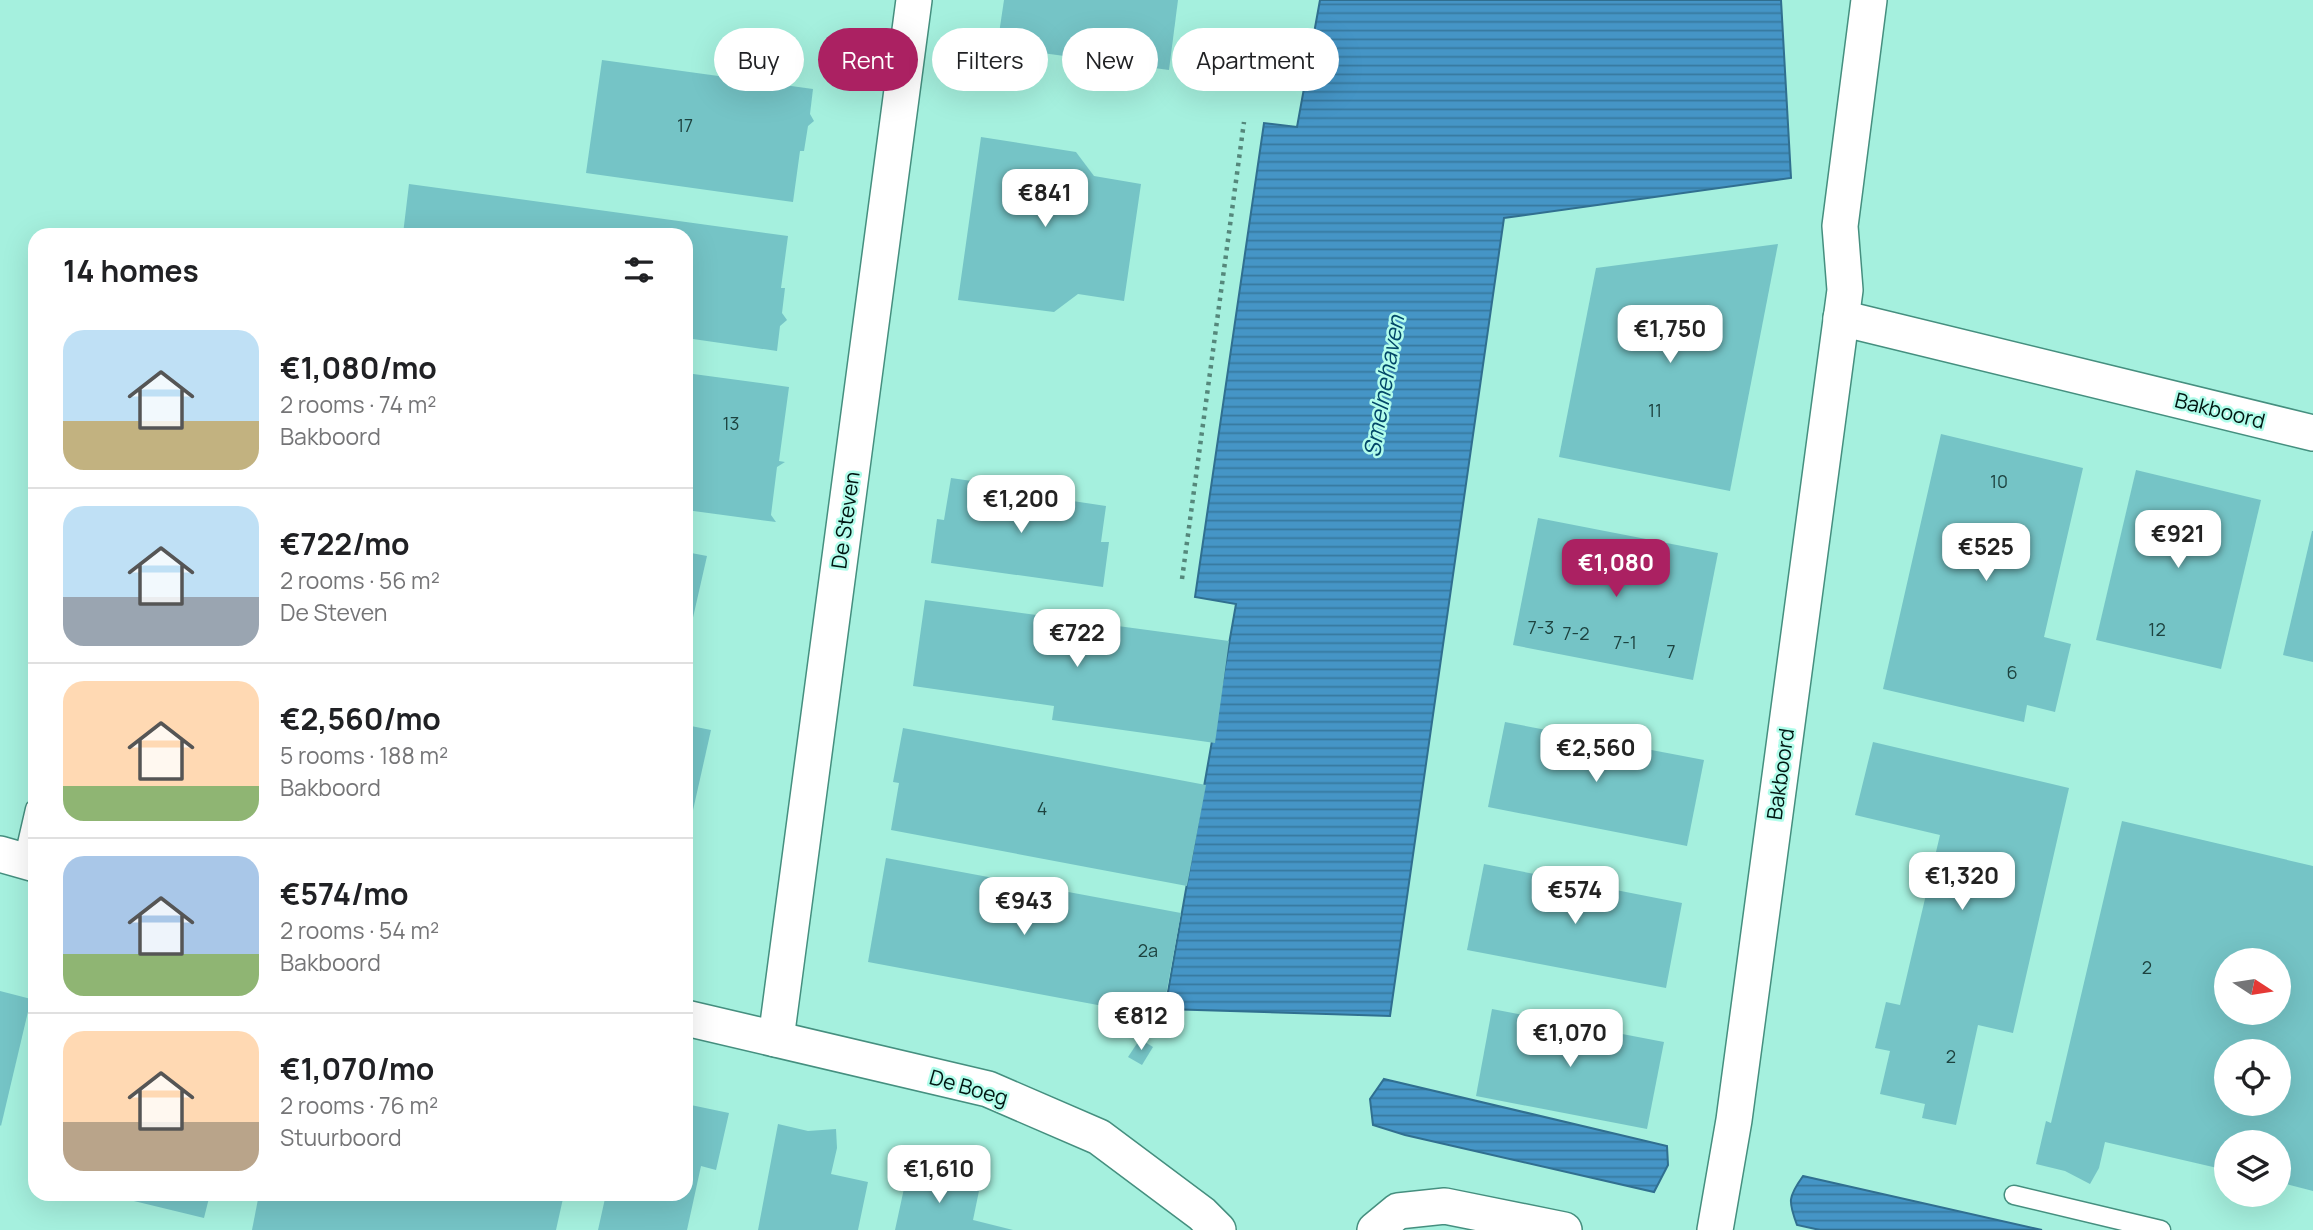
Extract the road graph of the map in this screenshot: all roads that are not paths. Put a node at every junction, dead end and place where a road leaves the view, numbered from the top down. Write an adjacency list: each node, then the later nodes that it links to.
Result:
1 (914, 0): 8 (street, De Steven)
2 (1869, 0): 3 (street, Bakboord)
3 (1841, 318): 4 (street, Bakboord); 13 (street, Bakboord)
4 (2313, 433)
5 (28, 831): 6 (lane)
6 (19, 859)
7 (693, 1020): 8 (street, De Boeg)
8 (776, 1039): 10 (street, De Boeg)
9 (2014, 1195): 14 (lane)
10 (1218, 1230)
11 (1375, 1230): 12 (street)
12 (1564, 1230)
13 (1715, 1230)
14 (2161, 1230)

